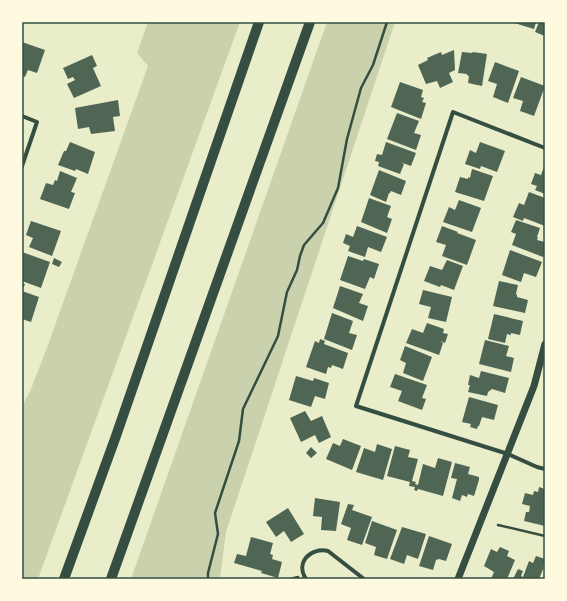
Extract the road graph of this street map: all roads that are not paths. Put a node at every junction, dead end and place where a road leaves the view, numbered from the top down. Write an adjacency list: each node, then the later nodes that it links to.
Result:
1 (259, 22): 9 (main road)
2 (310, 22): 10 (main road)
3 (22, 116): 5 (street)
4 (545, 148): 7 (street)
5 (22, 166)
6 (545, 344): 7 (street)
7 (508, 454): 8 (street); 13 (street)
8 (545, 469)
9 (64, 579)
10 (111, 579)
11 (306, 579): 12 (street)
12 (364, 579)
13 (458, 579)

